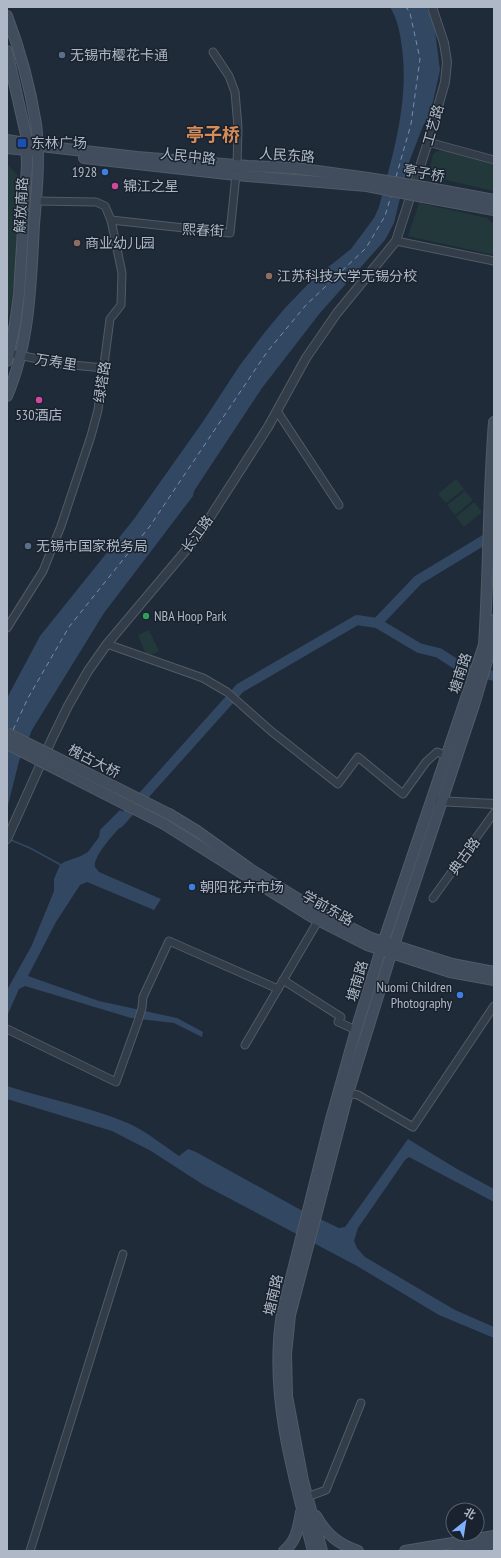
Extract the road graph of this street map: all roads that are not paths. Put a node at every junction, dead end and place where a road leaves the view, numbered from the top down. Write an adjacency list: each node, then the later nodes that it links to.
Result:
1 (432, 7): 6 (street, 工艺路)
2 (7, 16): 9 (main road, 解放南路)
3 (7, 51): 7 (main road, 解放南路)
4 (213, 52): 11 (street)
5 (7, 140): 7 (main road)
6 (428, 142): 10 (street); 18 (street, 工艺路)
7 (26, 146): 8 (main road); 9 (main road); 20 (main road, 解放南路)
8 (7, 148)
9 (36, 148): 11 (main road, 人民东路); 15 (main road, 解放南路)
10 (494, 160)
11 (236, 170): 12 (main road, 人民东路); 17 (street, 熙春街)
12 (368, 182): 13 (main road, 亭子桥, bridge)
13 (424, 192): 14 (main road, 亭子桥); 16 (main road)
14 (494, 200)
15 (36, 201): 17 (street, 绿塔路); 20 (main road, 解放南路)
16 (490, 209)
17 (111, 220): 21 (street, 绿塔路)
18 (396, 241): 19 (street); 23 (street, 长江路)
19 (494, 261)
20 (12, 357): 21 (street, 万寿里); 22 (main road, 解放南路)
21 (104, 368): 28 (street, 绿塔路)
22 (7, 396)
23 (277, 411): 26 (street); 31 (street, 长江路)
24 (494, 422): 25 (main road, 塘南路)
25 (493, 444): 32 (main road, 塘南路)
26 (339, 505)
27 (7, 614): 28 (street)
28 (14, 617): 30 (street, 绿塔路)
29 (494, 620): 32 (main road, 塘南路)
30 (7, 628)
31 (106, 644): 36 (street); 43 (street, 长江路)
32 (485, 652): 33 (main road, 塘南路)
33 (473, 692): 36 (main road, 塘南路); 38 (main road, 塘南路)
34 (7, 733): 40 (main road, 槐古大桥, bridge)
35 (7, 744): 42 (main road, 槐古大桥, bridge)
36 (447, 756): 37 (main road, 塘南路)
37 (431, 801): 38 (street); 46 (main road, 塘南路)
38 (442, 801): 39 (street); 46 (main road, 塘南路)
39 (494, 804)
40 (169, 814): 46 (main road, 学前东路)
41 (494, 814): 44 (street, 典古路)
42 (164, 824): 45 (main road, 学前东路)
43 (8, 836)
44 (433, 898)
45 (318, 921): 46 (main road, 学前东路); 48 (street)
46 (385, 949): 47 (main road, 学前东路); 49 (main road, 学前东路); 53 (main road, 塘南路); 55 (main road, 塘南路)
47 (494, 972)
48 (283, 980): 50 (street); 53 (street)
49 (494, 980)
50 (278, 989): 52 (street); 54 (street)
51 (494, 1006): 55 (street)
52 (7, 1029)
53 (356, 1030): 56 (main road, 塘南路)
54 (245, 1045)
55 (348, 1093): 56 (main road, 塘南路)
56 (335, 1120): 59 (main road, 塘南路)
57 (123, 1254): 62 (street)
58 (361, 1403): 59 (street)
59 (306, 1503): 63 (main road); 64 (main road, 塘南路); 65 (main road, 塘南路); 66 (main road)
60 (494, 1536): 67 (main road)
61 (494, 1545): 68 (main road)
62 (30, 1551)
63 (284, 1551)
64 (313, 1551)
65 (322, 1551)
66 (358, 1551)
67 (405, 1551)
68 (456, 1551)

